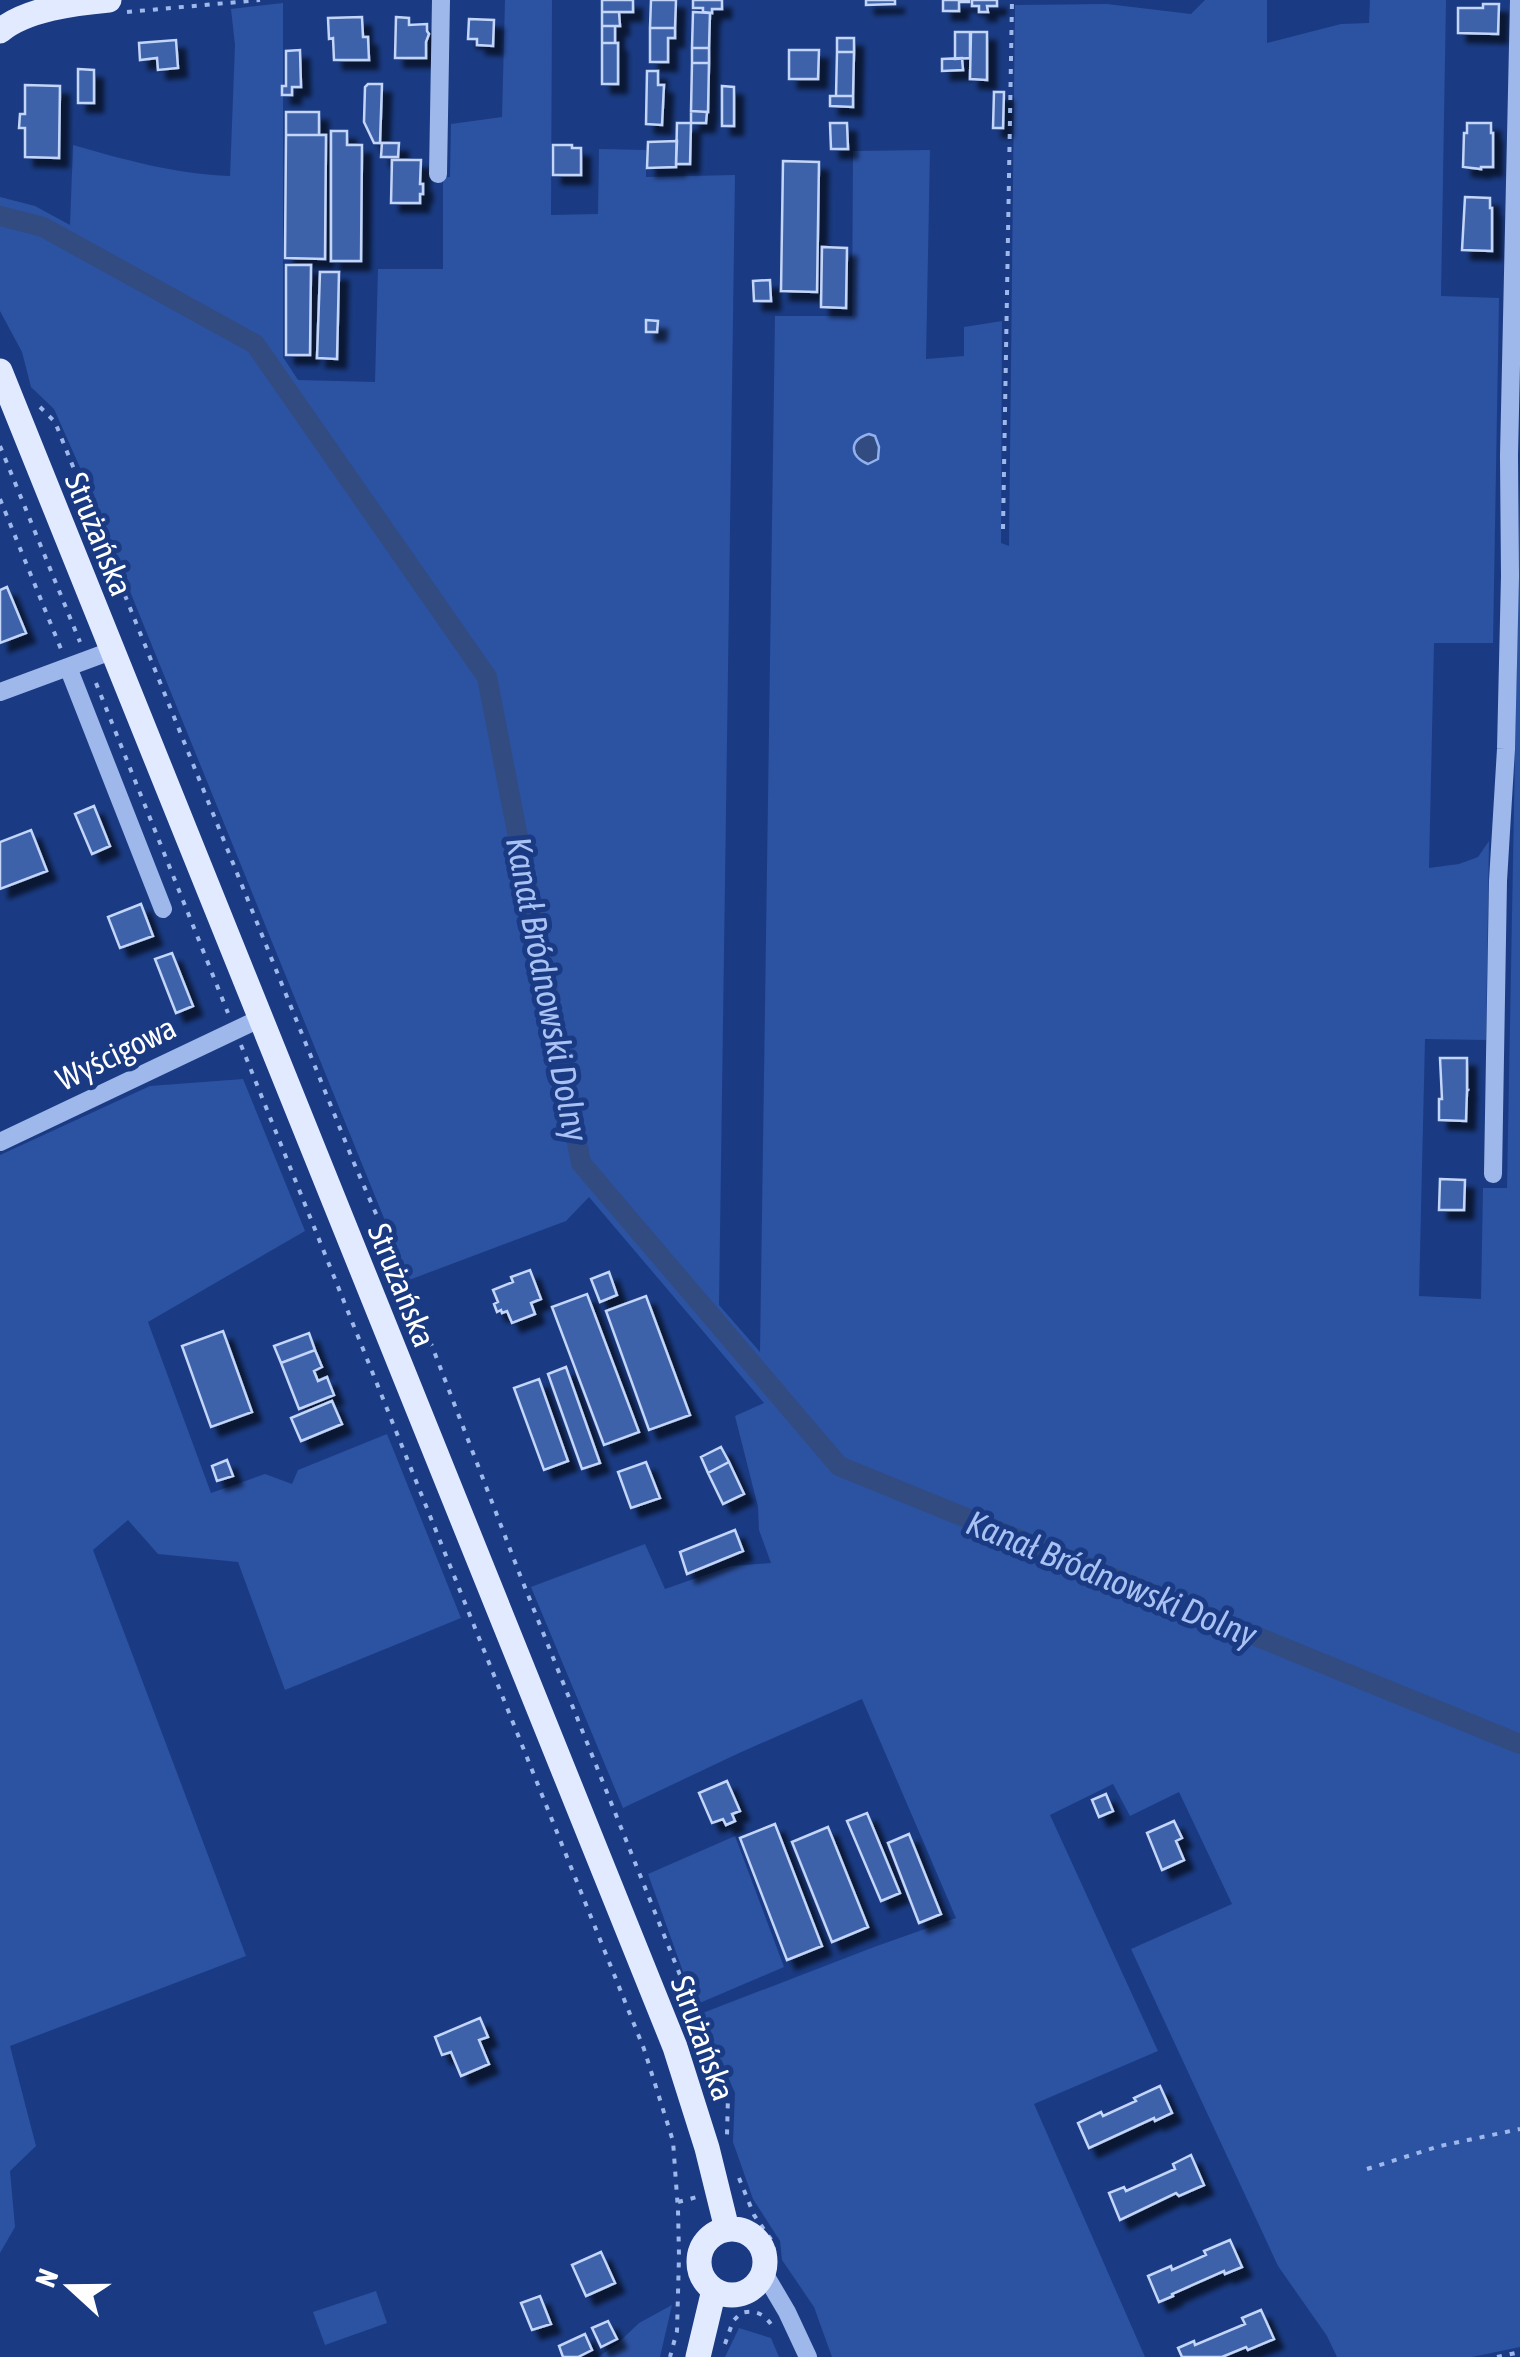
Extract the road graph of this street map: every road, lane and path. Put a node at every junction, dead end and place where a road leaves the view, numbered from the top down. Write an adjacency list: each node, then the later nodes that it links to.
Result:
1 (109, 0): 7 (main road)
2 (158, 0): 3 (path)
3 (260, 0)
4 (441, 0): 8 (street)
5 (1012, 0): 13 (path)
6 (1519, 0): 22 (street)
7 (3, 25)
8 (438, 174)
9 (0, 371): 14 (main road, Strużańska)
10 (29, 396): 24 (path)
11 (0, 446): 15 (path)
12 (0, 499): 16 (path)
13 (1003, 530)
14 (111, 651): 15 (street); 19 (main road, Strużańska)
15 (87, 660): 16 (street); 20 (path)
16 (68, 667): 17 (street); 18 (street)
17 (0, 692)
18 (162, 908)
19 (260, 1019): 20 (street, Wyścigowa); 29 (main road, Strużańska)
20 (235, 1029): 21 (street, Wyścigowa); 28 (path)
21 (0, 1142)
22 (1492, 1174)
23 (1520, 2129): 25 (path)
24 (727, 2145)
25 (1367, 2170)
26 (736, 2171): 30 (path)
27 (704, 2195): 28 (path)
28 (678, 2202): 32 (path)
29 (727, 2229): 30 (main road); 31 (main road)
30 (770, 2268): 31 (main road); 37 (street)
31 (714, 2290): 34 (main road)
32 (676, 2331): 34 (path); 36 (path)
33 (777, 2335): 34 (path)
34 (700, 2348)
35 (1520, 2352): 38 (path)
36 (670, 2357)
37 (808, 2357)
38 (1497, 2357)

